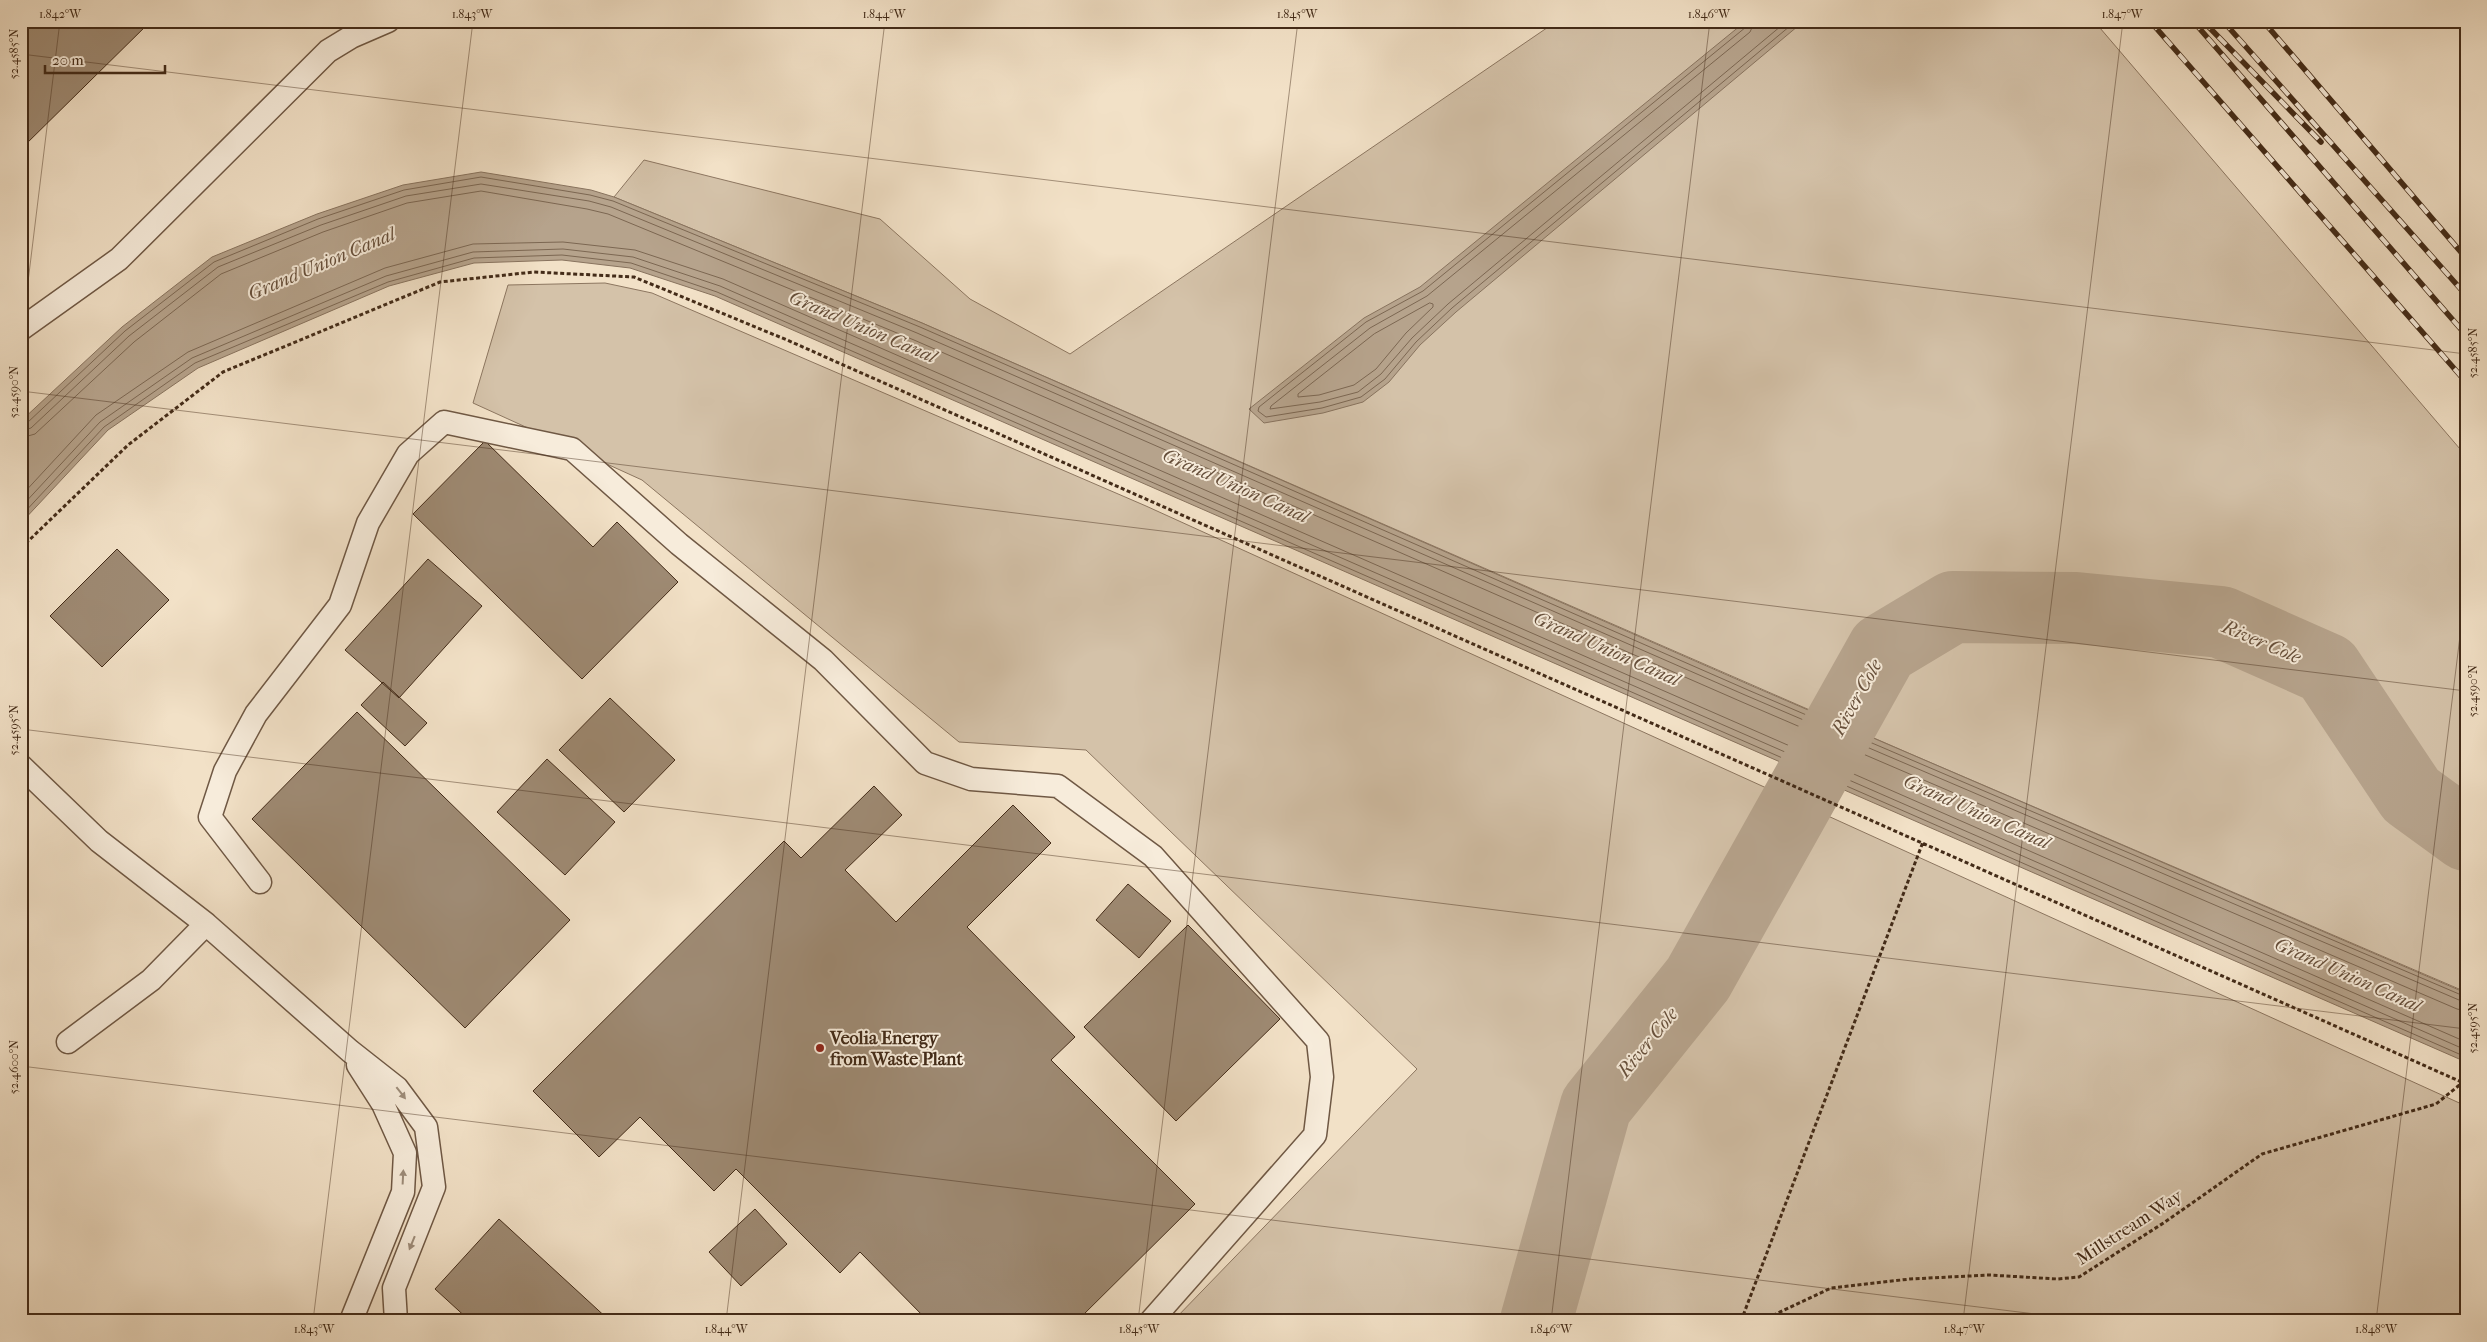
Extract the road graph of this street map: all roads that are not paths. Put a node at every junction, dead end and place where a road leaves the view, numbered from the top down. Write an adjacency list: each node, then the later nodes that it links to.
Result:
1 (388, 21): 2 (lane)
2 (21, 329)
3 (21, 766): 5 (lane)
4 (260, 882): 10 (lane)
5 (206, 924): 6 (lane); 7 (lane)
6 (68, 1042)
7 (350, 1051): 8 (lane, one-way to 7); 9 (lane, one-way to 9)
8 (352, 1321)
9 (396, 1321)
10 (1151, 1321)

